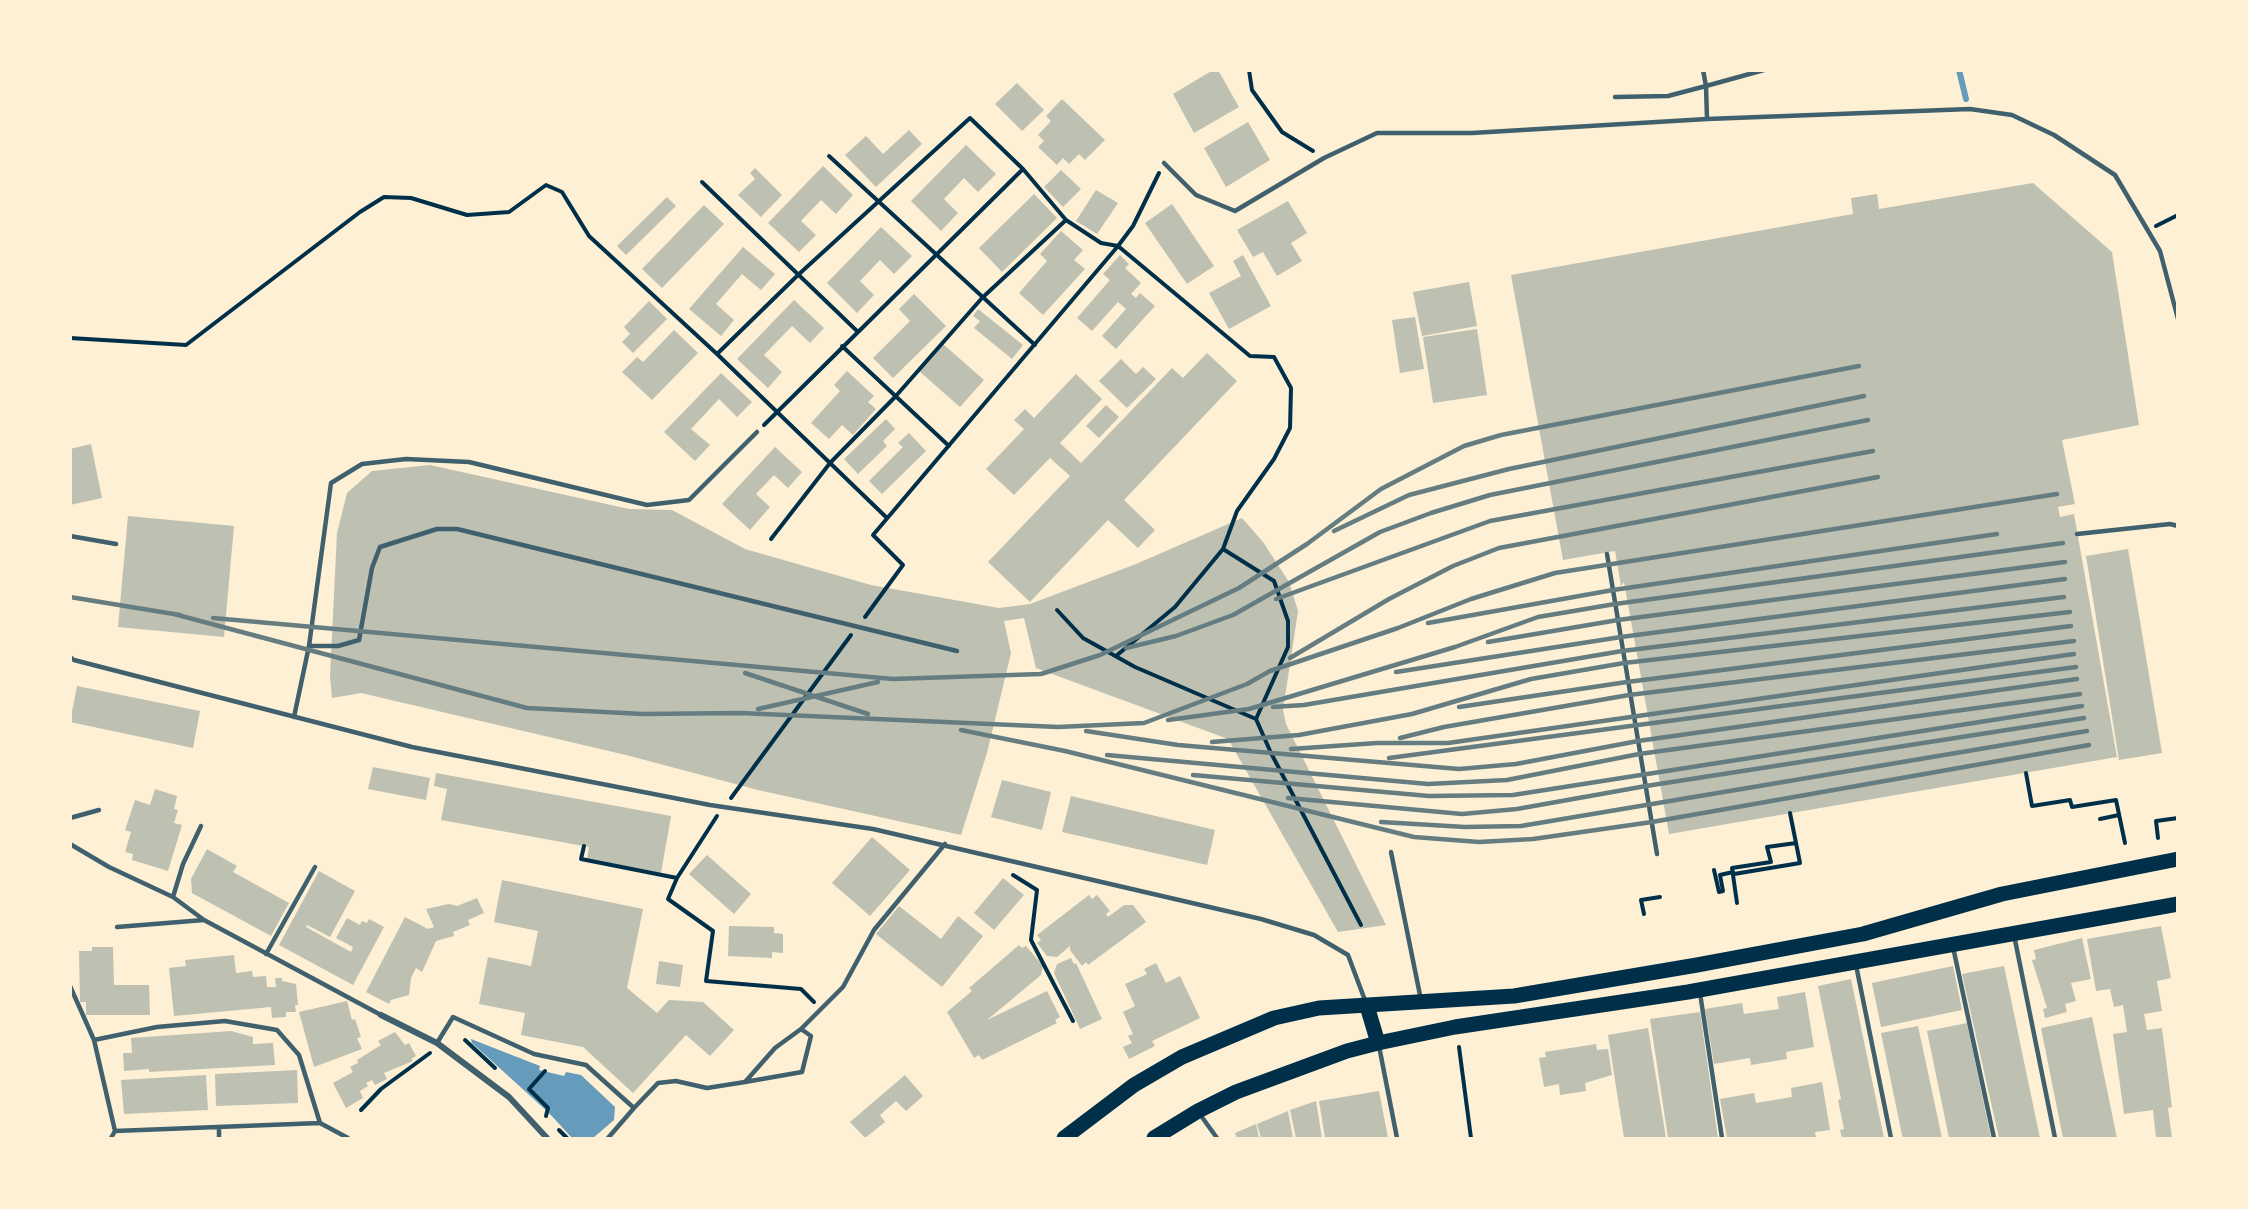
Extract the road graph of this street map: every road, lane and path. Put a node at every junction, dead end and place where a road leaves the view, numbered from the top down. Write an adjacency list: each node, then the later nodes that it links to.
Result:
1 (1249, 70): 8 (path)
2 (1703, 70): 4 (lane)
3 (1764, 70): 4 (lane)
4 (1706, 86): 5 (lane); 6 (lane)
5 (1615, 97)
6 (1707, 119): 8 (lane); 15 (lane)
7 (829, 156): 12 (path)
8 (1324, 158): 9 (lane)
9 (1164, 163): 16 (path)
10 (1023, 169): 12 (path); 14 (path); 17 (path)
11 (702, 182): 18 (path)
12 (878, 202): 17 (path); 18 (path)
13 (2178, 215): 15 (path)
14 (1066, 220): 16 (path); 19 (path)
15 (2148, 231): 20 (lane)
16 (1118, 246): 23 (path); 37 (path)
17 (935, 255): 19 (path); 21 (path)
18 (798, 274): 21 (path); 25 (path)
19 (982, 298): 23 (path); 26 (path)
20 (2178, 319)
21 (857, 331): 24 (path)
22 (70, 338): 25 (path)
23 (1035, 345): 29 (path)
24 (842, 346): 26 (path); 27 (path)
25 (717, 354): 27 (path)
26 (895, 397): 29 (path); 30 (path)
27 (777, 412): 28 (path); 30 (path)
28 (757, 432): 42 (lane)
29 (950, 446): 31 (path)
30 (830, 463): 31 (path); 35 (path)
31 (887, 519): 40 (path)
32 (2178, 526): 33 (lane)
33 (2077, 534)
34 (70, 536): 36 (lane)
35 (771, 539)
36 (116, 544)
37 (1223, 549): 44 (path); 47 (path)
38 (1607, 554): 65 (lane)
39 (1057, 610): 44 (path)
40 (862, 621)
41 (855, 631): 49 (path)
42 (309, 646): 43 (lane); 46 (lane)
43 (957, 651)
44 (1116, 656): 47 (path)
45 (70, 657): 46 (lane)
46 (294, 717): 62 (lane)
47 (1256, 719): 78 (path)
48 (2026, 773): 53 (path)
49 (729, 800)
50 (99, 810): 54 (lane)
51 (722, 810): 71 (path)
52 (1790, 813): 59 (path)
53 (2119, 815): 56 (path); 60 (path)
54 (70, 818)
55 (2178, 818): 58 (path)
56 (2100, 819)
57 (201, 826): 72 (lane)
58 (2158, 838)
59 (1796, 843): 69 (path); 69 (path)
60 (2125, 843)
61 (70, 844): 72 (lane)
62 (945, 844): 87 (lane); 88 (lane)
63 (584, 846): 71 (path)
64 (1391, 852): 86 (lane)
65 (1658, 854)
66 (2178, 860): 86 (main road)
67 (315, 867): 82 (lane)
68 (1714, 870): 69 (path)
69 (1733, 872): 74 (path)
70 (1009, 873): 90 (path)
71 (677, 878): 88 (path)
72 (173, 897): 77 (lane)
73 (1660, 897): 76 (path)
74 (1737, 903)
75 (2178, 904): 80 (main road)
76 (1644, 914)
77 (204, 920): 79 (lane); 82 (lane)
78 (1361, 925)
79 (117, 927)
80 (2013, 932): 81 (main road); 118 (lane)
81 (1953, 944): 83 (main road); 117 (lane)
82 (266, 954): 89 (lane)
83 (1856, 962): 85 (main road); 116 (lane)
84 (70, 986): 92 (lane)
85 (1700, 990): 94 (main road); 115 (lane)
86 (1422, 1002): 87 (main road)
87 (1367, 1006): 94 (main road); 110 (main road)
88 (821, 1009): 91 (lane)
89 (381, 1015): 93 (street)
90 (1073, 1021)
91 (801, 1029): 97 (lane); 97 (lane)
92 (94, 1040): 102 (lane); 104 (lane)
93 (437, 1043): 98 (lane); 99 (path); 108 (street)
94 (1378, 1043): 100 (main road); 113 (lane)
95 (1459, 1047): 114 (path)
96 (545, 1071): 101 (path)
97 (745, 1082): 98 (lane)
98 (634, 1108): 109 (lane)
99 (361, 1110)
100 (1197, 1111): 111 (main road); 112 (lane)
101 (546, 1116)
102 (320, 1123): 103 (lane); 107 (lane)
103 (219, 1127): 104 (lane); 106 (lane)
104 (115, 1131): 105 (lane)
105 (111, 1138)
106 (219, 1138)
107 (348, 1138)
108 (547, 1138)
109 (608, 1138)
110 (1064, 1138)
111 (1154, 1138)
112 (1217, 1138)
113 (1397, 1138)
114 (1471, 1138)
115 (1722, 1138)
116 (1891, 1138)
117 (1994, 1138)
118 (2055, 1138)

